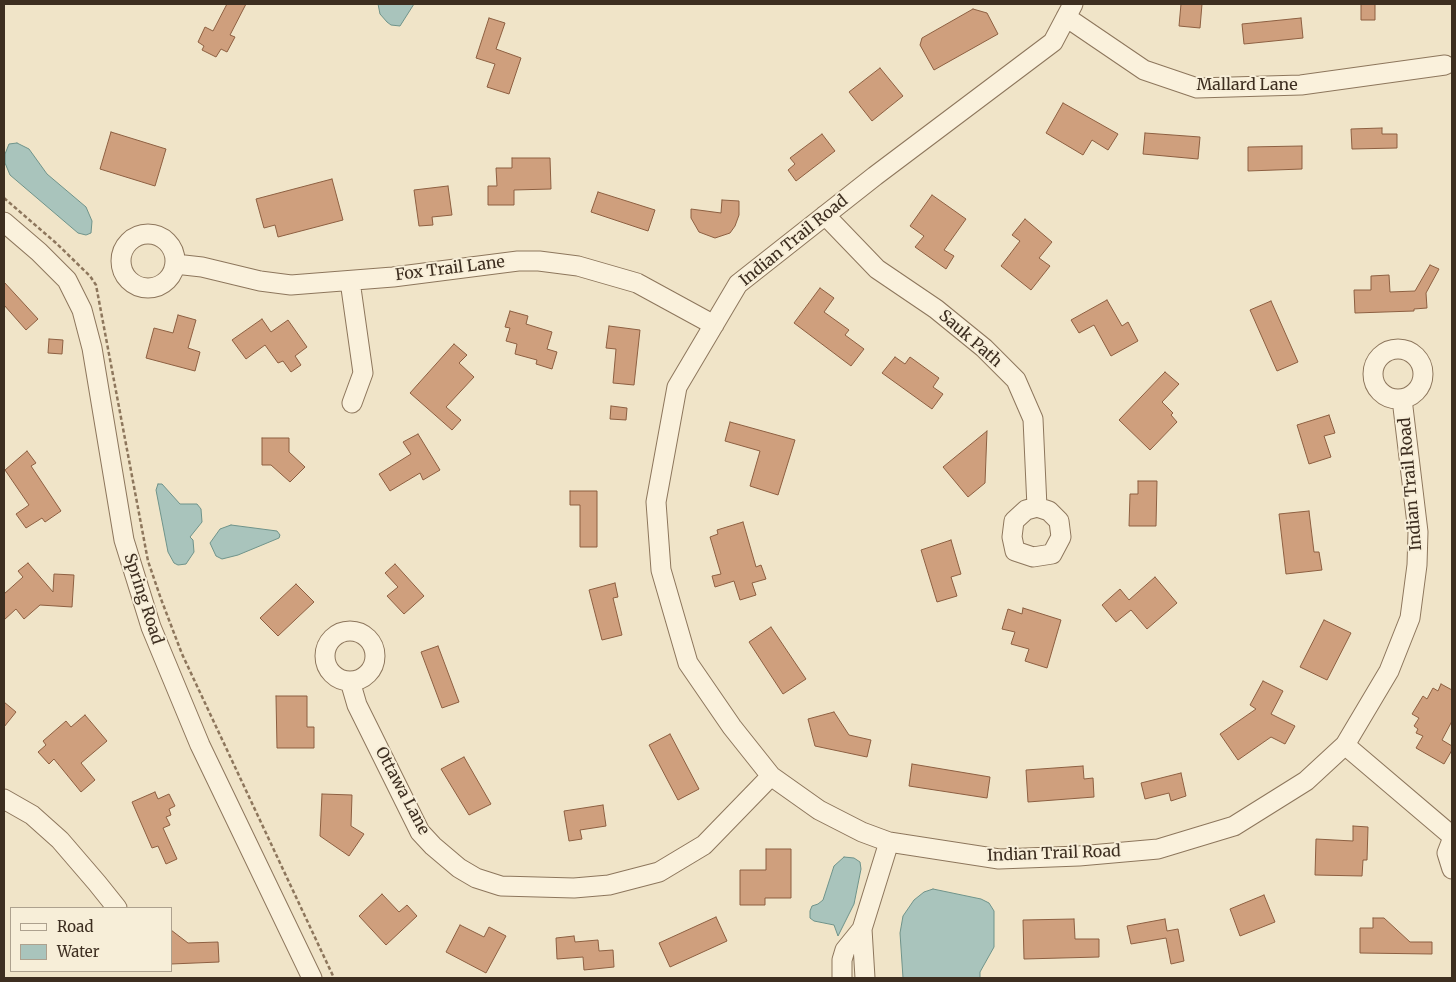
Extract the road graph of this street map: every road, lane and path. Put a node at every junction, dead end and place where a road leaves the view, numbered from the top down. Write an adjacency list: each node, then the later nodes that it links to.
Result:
1 (1070, 10): 2 (street, Mallard Lane); 4 (street, Indian Trail Road)
2 (1445, 65)
3 (4, 198): 23 (path)
4 (825, 215): 8 (street, Indian Trail Road); 11 (street, Sauk Path)
5 (4, 222): 22 (street, Spring Road)
6 (175, 264): 7 (street, Fox Trail Lane)
7 (350, 281): 8 (street, Fox Trail Lane); 10 (street)
8 (714, 325): 14 (street, Indian Trail Road)
9 (1402, 399): 13 (street, Indian Trail Road)
10 (352, 403)
11 (1037, 507)
12 (350, 681): 14 (street, Ottawa Lane)
13 (1345, 746): 16 (street); 18 (street, Indian Trail Road)
14 (771, 776): 18 (street, Indian Trail Road)
15 (4, 799): 20 (street)
16 (1452, 836)
17 (1452, 840): 19 (street)
18 (889, 842): 21 (street)
19 (1452, 869)
20 (116, 907)
21 (862, 929): 24 (street); 25 (street)
22 (312, 978)
23 (334, 978)
24 (842, 978)
25 (865, 978)

